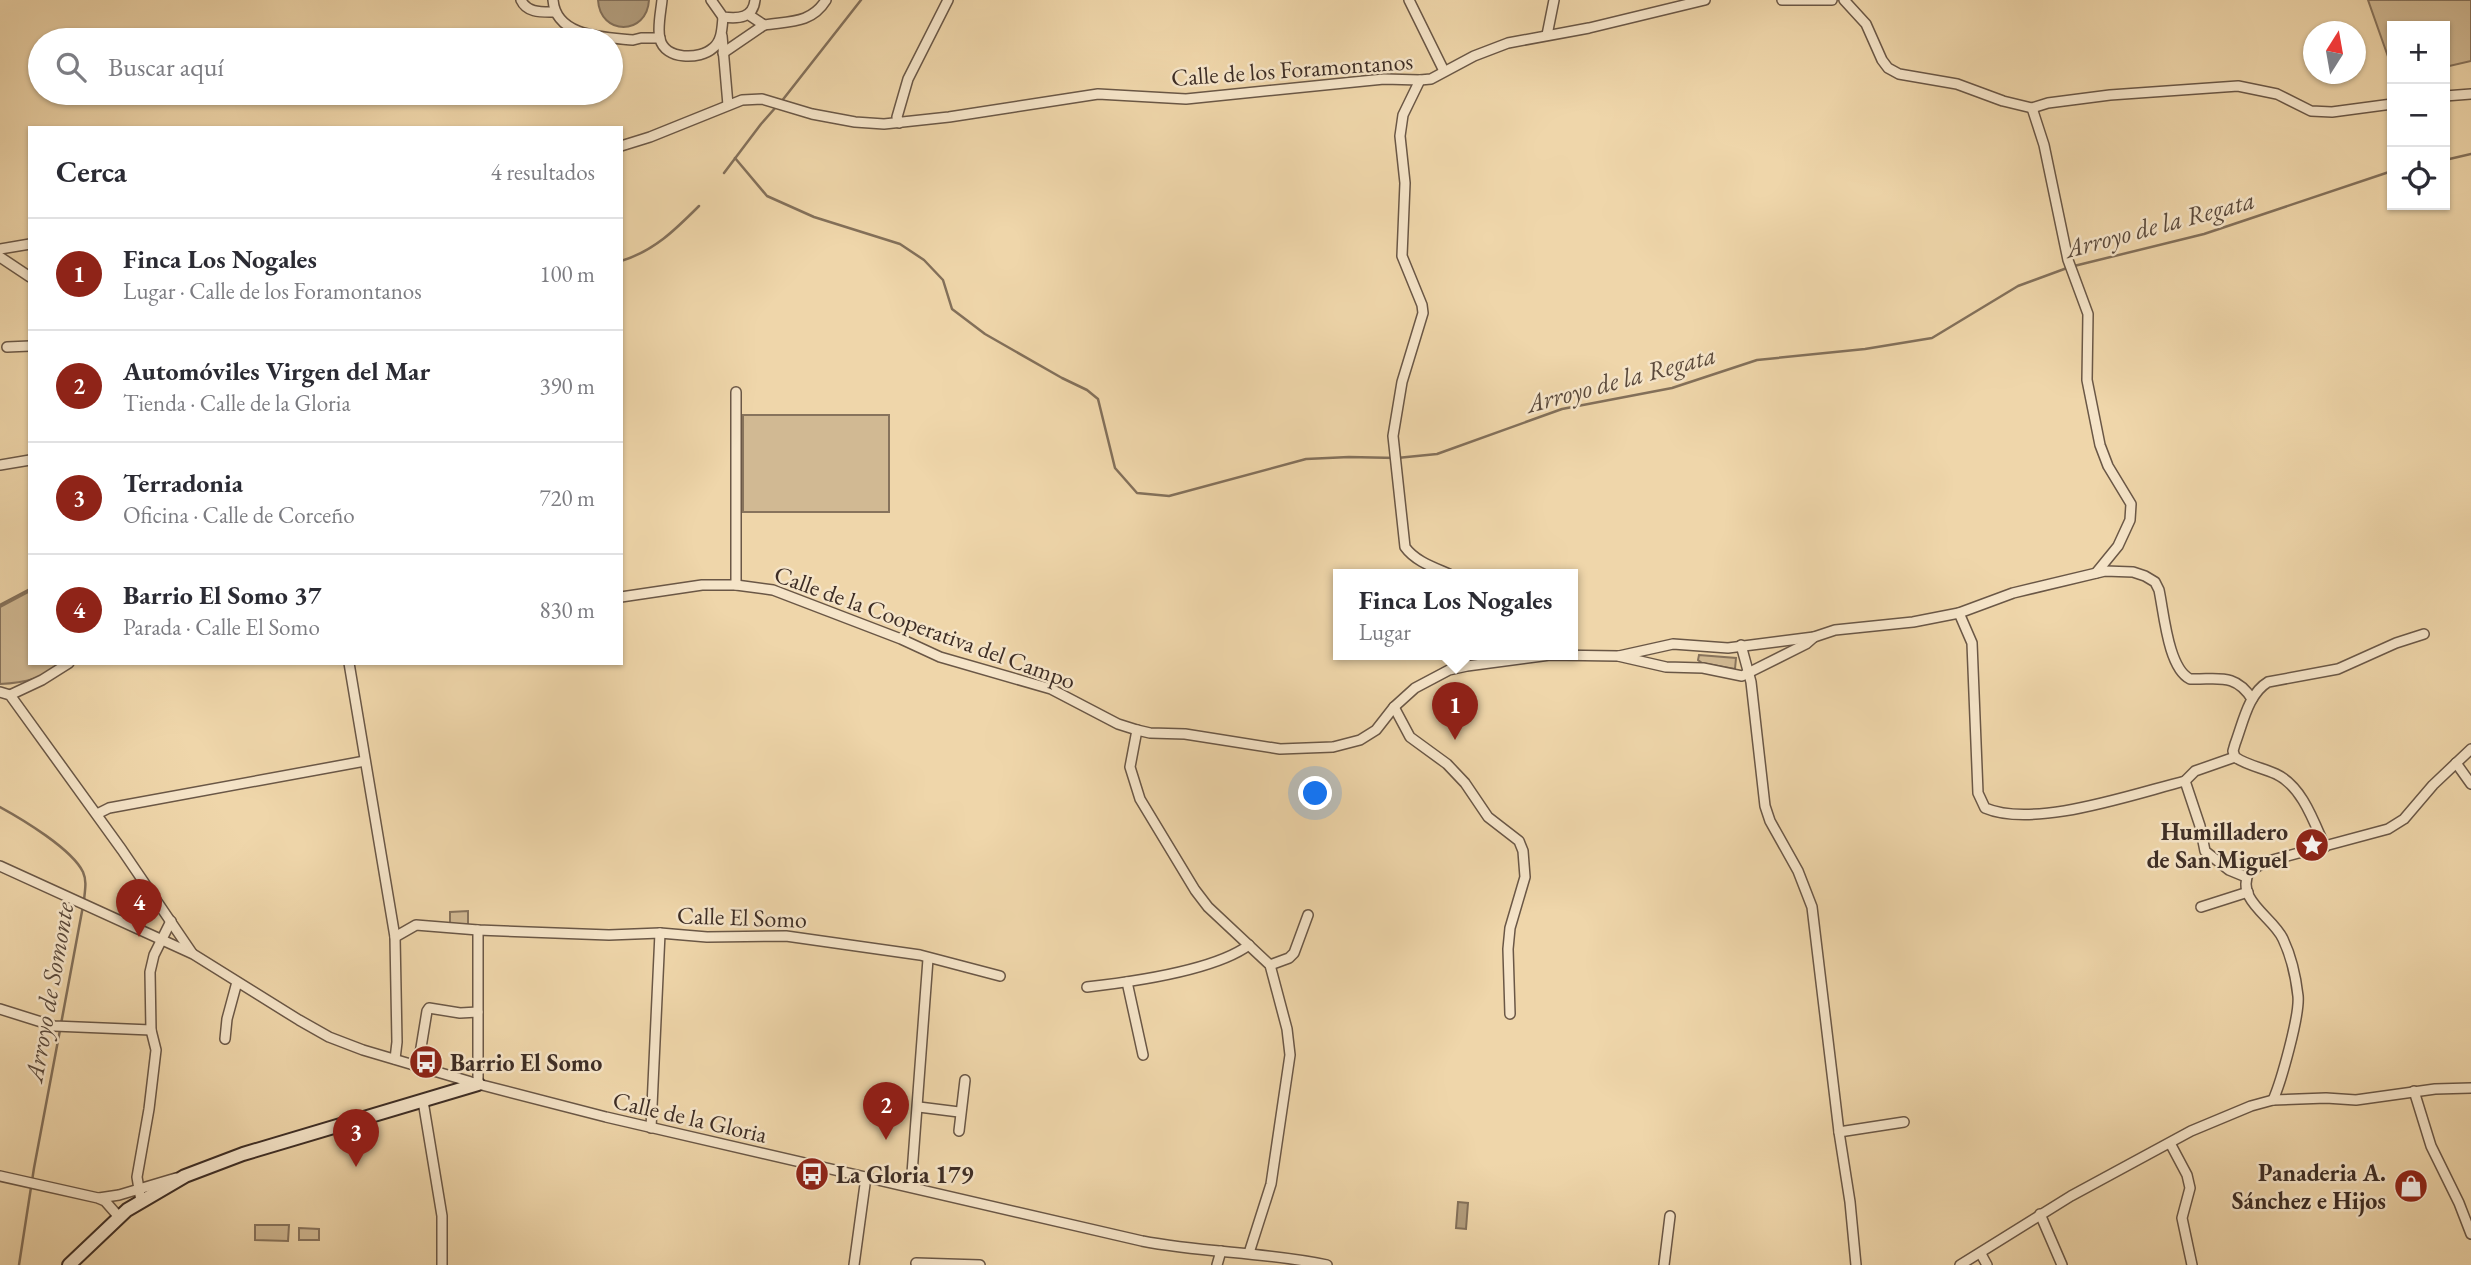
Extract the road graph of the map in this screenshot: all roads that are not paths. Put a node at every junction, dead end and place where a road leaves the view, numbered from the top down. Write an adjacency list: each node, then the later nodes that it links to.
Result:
1 (521, 0): 14 (street)
2 (553, 0): 14 (street)
3 (662, 0): 22 (street)
4 (711, 0): 16 (street)
5 (755, 0): 15 (street)
6 (826, 0): 17 (street)
7 (948, 0): 31 (street)
8 (1409, 0): 24 (street)
9 (1554, 0): 20 (street)
10 (1706, 0): 20 (street, Calle de los Foramontanos)
11 (1782, 0): 12 (street)
12 (1832, 0)
13 (1844, 0): 30 (street)
14 (554, 12): 18 (street)
15 (749, 15): 16 (street); 17 (street)
16 (723, 18): 19 (street)
17 (764, 25): 23 (street)
18 (574, 28)
19 (722, 34): 22 (street); 23 (street)
20 (1547, 34): 24 (street, Calle de los Foramontanos)
21 (623, 38): 22 (street)
22 (660, 38)
23 (723, 53): 28 (street)
24 (1444, 71): 25 (street, Calle de los Foramontanos)
25 (1420, 80): 31 (street, Calle de los Foramontanos); 42 (street)
26 (2471, 94): 27 (street)
27 (2450, 96)
28 (728, 105): 31 (street, Calle de los Foramontanos); 32 (street, Calle de los Foramontanos)
29 (2387, 105): 30 (street)
30 (2032, 108): 43 (street)
31 (899, 123)
32 (623, 145)
33 (28, 244): 34 (street)
34 (0, 249)
35 (0, 257): 36 (street)
36 (27, 273)
37 (28, 346): 38 (street)
38 (7, 347)
39 (736, 392): 44 (street, Calle de la Cooperativa del Campo)
40 (28, 460): 41 (street)
41 (0, 466)
42 (1438, 569)
43 (2096, 573): 46 (street); 58 (street)
44 (736, 585): 45 (street, Calle de la Cooperativa del Campo); 60 (street, Calle de la Cooperativa del Campo)
45 (623, 597)
46 (1959, 613): 48 (street); 65 (street)
47 (2424, 634): 58 (street)
48 (1814, 637): 49 (street); 55 (street)
49 (1741, 645): 51 (street); 55 (street)
50 (1578, 655): 51 (street)
51 (1618, 656): 55 (street)
52 (1502, 660): 59 (street)
53 (66, 665): 57 (street)
54 (349, 665): 63 (street)
55 (1748, 673): 108 (street)
56 (0, 692): 57 (street)
57 (10, 695): 67 (street)
58 (2252, 699): 62 (street)
59 (1394, 706): 60 (street); 89 (street)
60 (1137, 730): 79 (street)
61 (2471, 749): 64 (street)
62 (2235, 757): 65 (street); 68 (street)
63 (365, 761): 67 (street); 77 (street)
64 (2456, 763): 66 (street); 68 (street)
65 (2185, 781): 70 (street)
66 (2471, 784)
67 (97, 814): 74 (street)
68 (2325, 847): 70 (street)
69 (0, 866): 78 (street)
70 (2246, 877): 71 (street)
71 (2248, 892): 72 (street); 101 (street)
72 (2201, 908)
73 (1308, 915): 82 (street)
74 (171, 920): 78 (street); 80 (street)
75 (478, 930): 76 (street, Calle El Somo); 77 (street, Calle El Somo); 88 (street)
76 (660, 933): 81 (street, Calle El Somo); 106 (street)
77 (395, 937): 93 (street)
78 (161, 940): 80 (street); 90 (street)
79 (1249, 945): 82 (street); 85 (street)
80 (193, 954): 84 (street)
81 (929, 959): 83 (street, Calle El Somo); 103 (street)
82 (1270, 965): 120 (street)
83 (1000, 976)
84 (237, 982): 91 (street); 93 (street)
85 (1127, 982): 86 (street); 92 (street)
86 (1087, 987)
87 (0, 1009): 90 (street)
88 (478, 1012): 94 (street); 97 (street)
89 (1510, 1014)
90 (151, 1030): 113 (street)
91 (225, 1039)
92 (1143, 1055)
93 (395, 1059): 94 (street)
94 (418, 1066): 95 (street)
95 (461, 1079): 97 (street, Calle de la Gloria); 100 (main road)
96 (965, 1080): 104 (street)
97 (478, 1084): 100 (main road); 106 (street, Calle de la Gloria)
98 (2471, 1088): 99 (street)
99 (2414, 1091): 101 (street); 118 (street)
100 (447, 1092): 102 (main road)
101 (2273, 1100): 109 (street)
102 (423, 1101): 113 (main road); 124 (street)
103 (919, 1107): 104 (street); 112 (street)
104 (959, 1112): 107 (street)
105 (1904, 1122): 108 (street)
106 (651, 1128): 111 (street, Calle de la Gloria)
107 (959, 1131)
108 (1839, 1132): 130 (street)
109 (2170, 1143): 116 (street); 134 (street)
110 (0, 1176): 114 (street)
111 (866, 1177): 112 (street, Calle de la Gloria); 125 (street)
112 (911, 1187): 119 (street, Calle de la Gloria)
113 (136, 1194): 114 (street); 115 (main road)
114 (98, 1198): 115 (street)
115 (123, 1213): 123 (main road)
116 (2040, 1214): 121 (street); 133 (street)
117 (1671, 1216): 129 (street)
118 (2471, 1234)
119 (1222, 1251): 120 (street, Calle de la Gloria); 127 (street)
120 (1249, 1253): 128 (street, Calle de la Gloria)
121 (1981, 1254): 131 (street); 132 (street)
122 (916, 1263): 126 (street)
123 (69, 1265)
124 (442, 1265)
125 (855, 1265)
126 (979, 1265)
127 (1217, 1265)
128 (1326, 1265)
129 (1664, 1265)
130 (1856, 1265)
131 (1960, 1265)
132 (1987, 1265)
133 (2062, 1265)
134 (2192, 1265)

